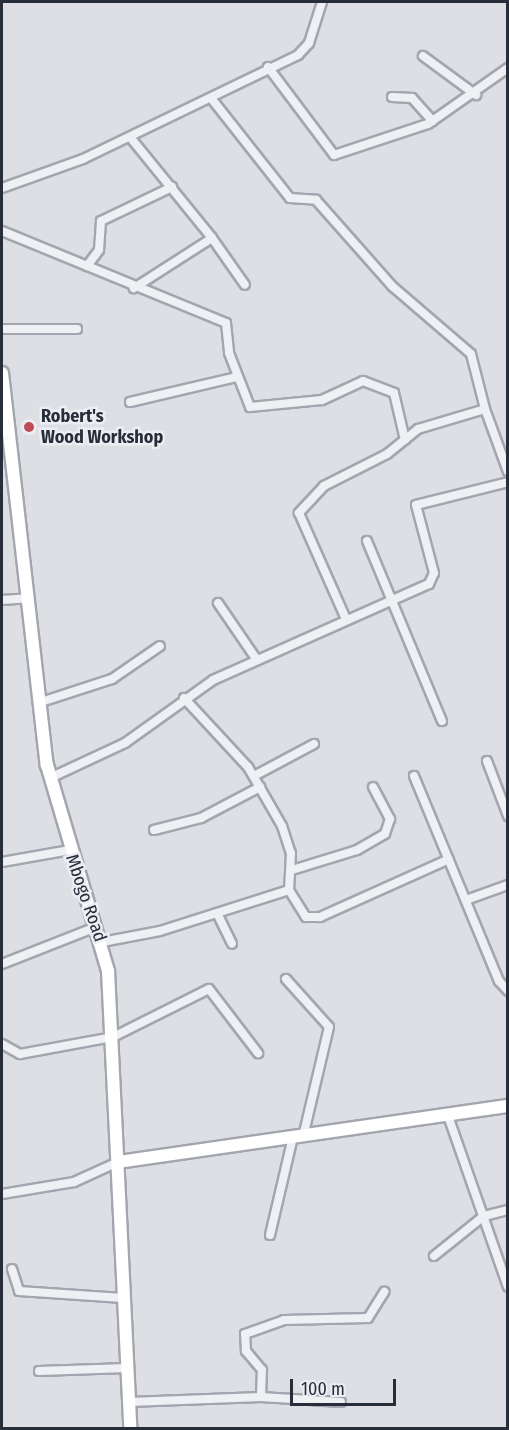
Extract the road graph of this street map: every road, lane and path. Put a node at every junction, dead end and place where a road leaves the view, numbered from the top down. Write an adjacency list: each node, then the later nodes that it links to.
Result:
1 (321, 2): 3 (street)
2 (423, 56): 5 (street)
3 (268, 67): 6 (street); 8 (street)
4 (507, 68): 5 (street)
5 (476, 95): 8 (street)
6 (212, 98): 9 (street); 22 (street)
7 (392, 98): 8 (street)
8 (434, 121)
9 (130, 137): 10 (street); 11 (street)
10 (2, 188)
11 (172, 188): 13 (street); 14 (street)
12 (2, 231): 14 (street)
13 (212, 238): 15 (street); 16 (street)
14 (87, 266): 16 (street)
15 (245, 285)
16 (134, 288): 20 (street)
17 (2, 328): 18 (street)
18 (77, 329)
19 (2, 373): 23 (main road, Mbogo Road)
20 (237, 377): 21 (street); 24 (street)
21 (130, 402)
22 (484, 409): 24 (street); 25 (street)
23 (4, 423): 28 (main road, Mbogo Road)
24 (405, 440): 32 (street)
25 (507, 472)
26 (507, 482): 29 (street)
27 (367, 541): 29 (street)
28 (28, 598): 30 (street); 36 (main road, Mbogo Road)
29 (390, 598): 32 (street); 37 (street)
30 (2, 600)
31 (218, 603): 34 (street)
32 (346, 619): 34 (street)
33 (160, 646): 36 (street)
34 (257, 660): 35 (street)
35 (184, 698): 40 (street); 42 (street)
36 (38, 703): 42 (main road, Mbogo Road)
37 (441, 721)
38 (314, 744): 40 (street)
39 (487, 761): 45 (street)
40 (254, 776): 43 (street)
41 (414, 776): 48 (street)
42 (50, 778): 47 (main road, Mbogo Road)
43 (260, 787): 46 (street); 50 (street)
44 (373, 787): 50 (street)
45 (507, 816)
46 (154, 830)
47 (70, 850): 49 (street); 55 (main road, Mbogo Road)
48 (449, 859): 52 (street); 53 (street)
49 (2, 862)
50 (292, 870): 52 (street)
51 (507, 885): 53 (street)
52 (289, 890): 54 (street)
53 (466, 900): 60 (street)
54 (217, 913): 56 (street); 57 (street)
55 (96, 927): 56 (main road, Mbogo Road); 58 (street)
56 (102, 942): 61 (main road, Mbogo Road)
57 (232, 945)
58 (2, 964)
59 (286, 979): 66 (street)
60 (507, 991)
61 (113, 1037): 62 (street); 63 (street); 67 (main road, Mbogo Road)
62 (2, 1044)
63 (258, 1053)
64 (507, 1106): 65 (main road)
65 (447, 1113): 66 (main road); 70 (street)
66 (298, 1137): 67 (main road); 71 (street)
67 (118, 1162): 68 (street); 76 (main road, Mbogo Road)
68 (2, 1194)
69 (507, 1210): 70 (street)
70 (483, 1216): 72 (street); 74 (street)
71 (270, 1235)
72 (434, 1256)
73 (12, 1269): 76 (street)
74 (507, 1287)
75 (384, 1292): 79 (street)
76 (123, 1298): 77 (main road, Mbogo Road)
77 (127, 1368): 78 (street); 80 (main road, Mbogo Road)
78 (39, 1371)
79 (261, 1397): 80 (street); 81 (street)
80 (129, 1402): 82 (main road, Mbogo Road)
81 (341, 1402)
82 (130, 1428)

